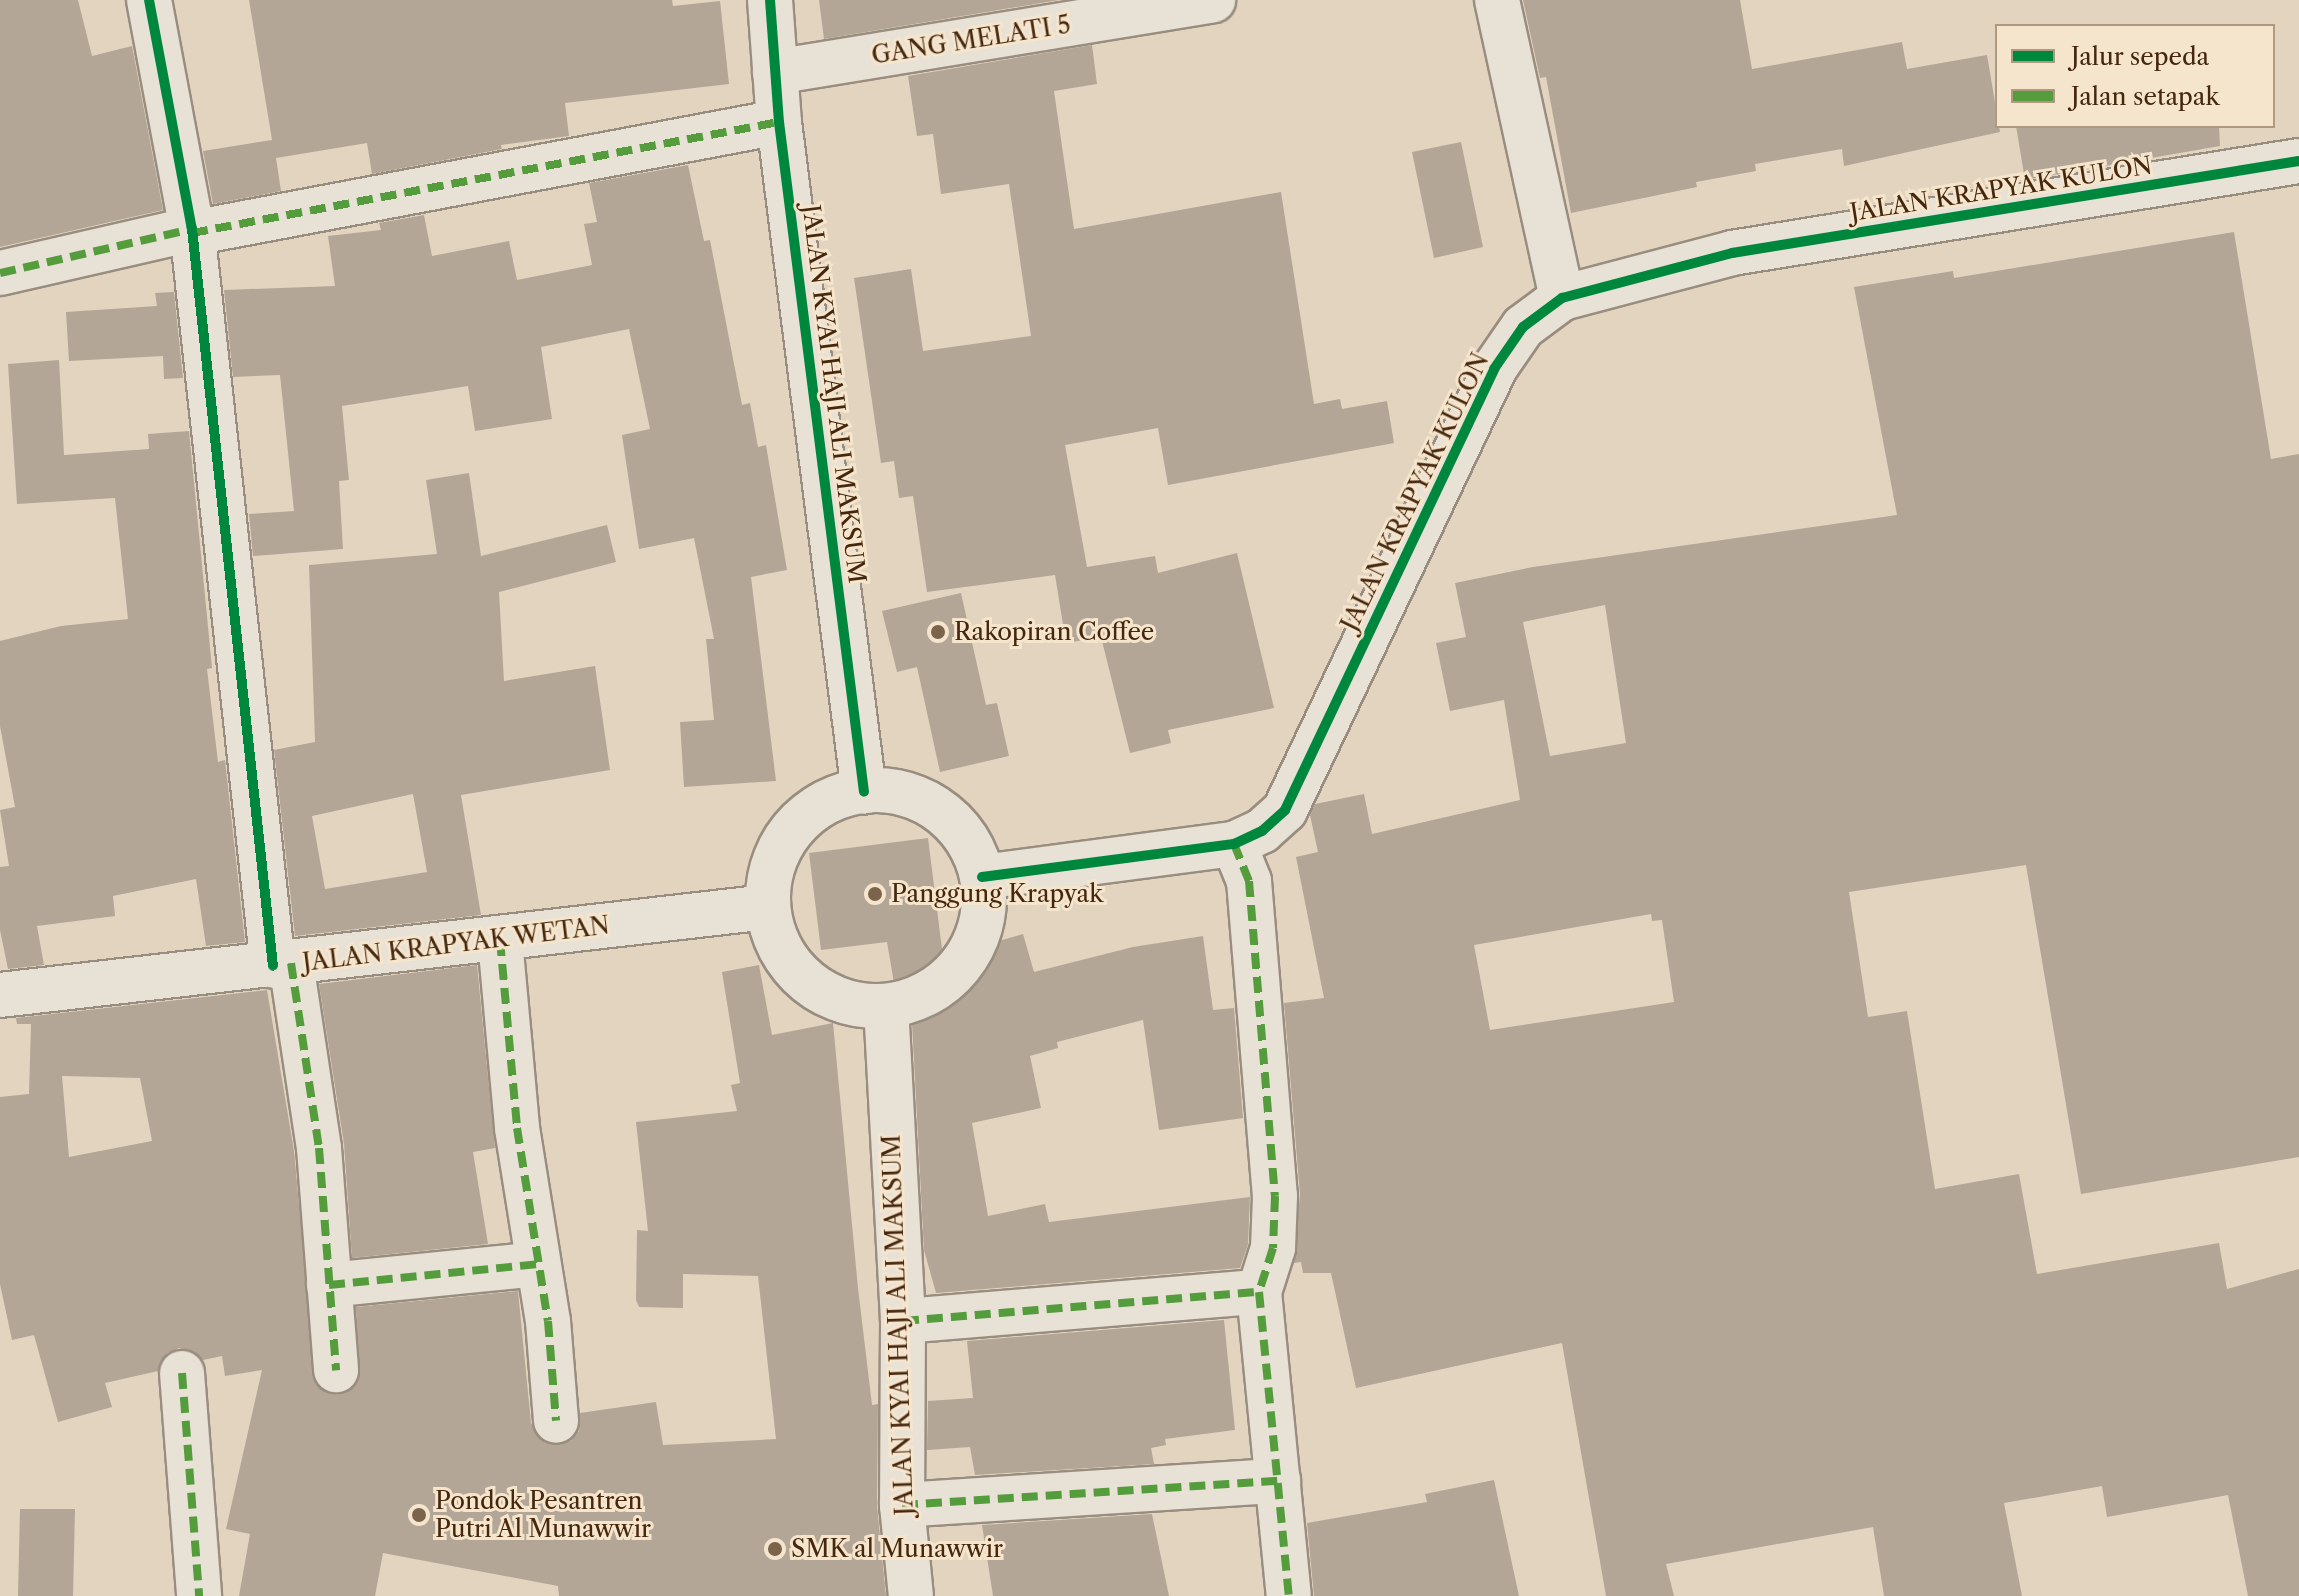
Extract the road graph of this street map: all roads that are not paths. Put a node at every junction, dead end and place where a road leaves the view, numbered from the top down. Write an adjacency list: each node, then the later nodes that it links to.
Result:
1 (149, 0): 8 (street)
2 (770, 0): 5 (street, JALAN KYAI HAJI ALI MAKSUM)
3 (1213, 0): 5 (street, GANG MELATI 5)
4 (1497, 0): 10 (street)
5 (775, 72): 6 (street, JALAN KYAI HAJI ALI MAKSUM)
6 (779, 122): 8 (street); 11 (street, JALAN KYAI HAJI ALI MAKSUM)
7 (2299, 161): 10 (street, JALAN KRAPYAK KULON)
8 (192, 231): 9 (street); 16 (street)
9 (0, 273)
10 (1562, 298): 12 (street, JALAN KRAPYAK KULON)
11 (864, 792): 13 (street); 14 (street)
12 (1234, 844): 13 (street, JALAN KRAPYAK KULON); 21 (street)
13 (982, 877): 18 (street)
14 (768, 907): 15 (street, JALAN KRAPYAK WETAN); 18 (street)
15 (500, 940): 16 (street, JALAN KRAPYAK WETAN); 19 (street)
16 (282, 964): 17 (street, JALAN KRAPYAK WETAN); 20 (street)
17 (0, 995)
18 (886, 1006): 22 (street, JALAN KYAI HAJI ALI MAKSUM)
19 (538, 1264): 20 (street); 25 (street)
20 (329, 1285): 23 (street)
21 (1259, 1292): 22 (street); 26 (street)
22 (903, 1321): 27 (street, JALAN KYAI HAJI ALI MAKSUM)
23 (336, 1370)
24 (182, 1373): 28 (street)
25 (556, 1421)
26 (1278, 1481): 27 (street); 30 (street)
27 (902, 1505): 29 (street, JALAN KYAI HAJI ALI MAKSUM)
28 (199, 1596)
29 (911, 1596)
30 (1289, 1596)

